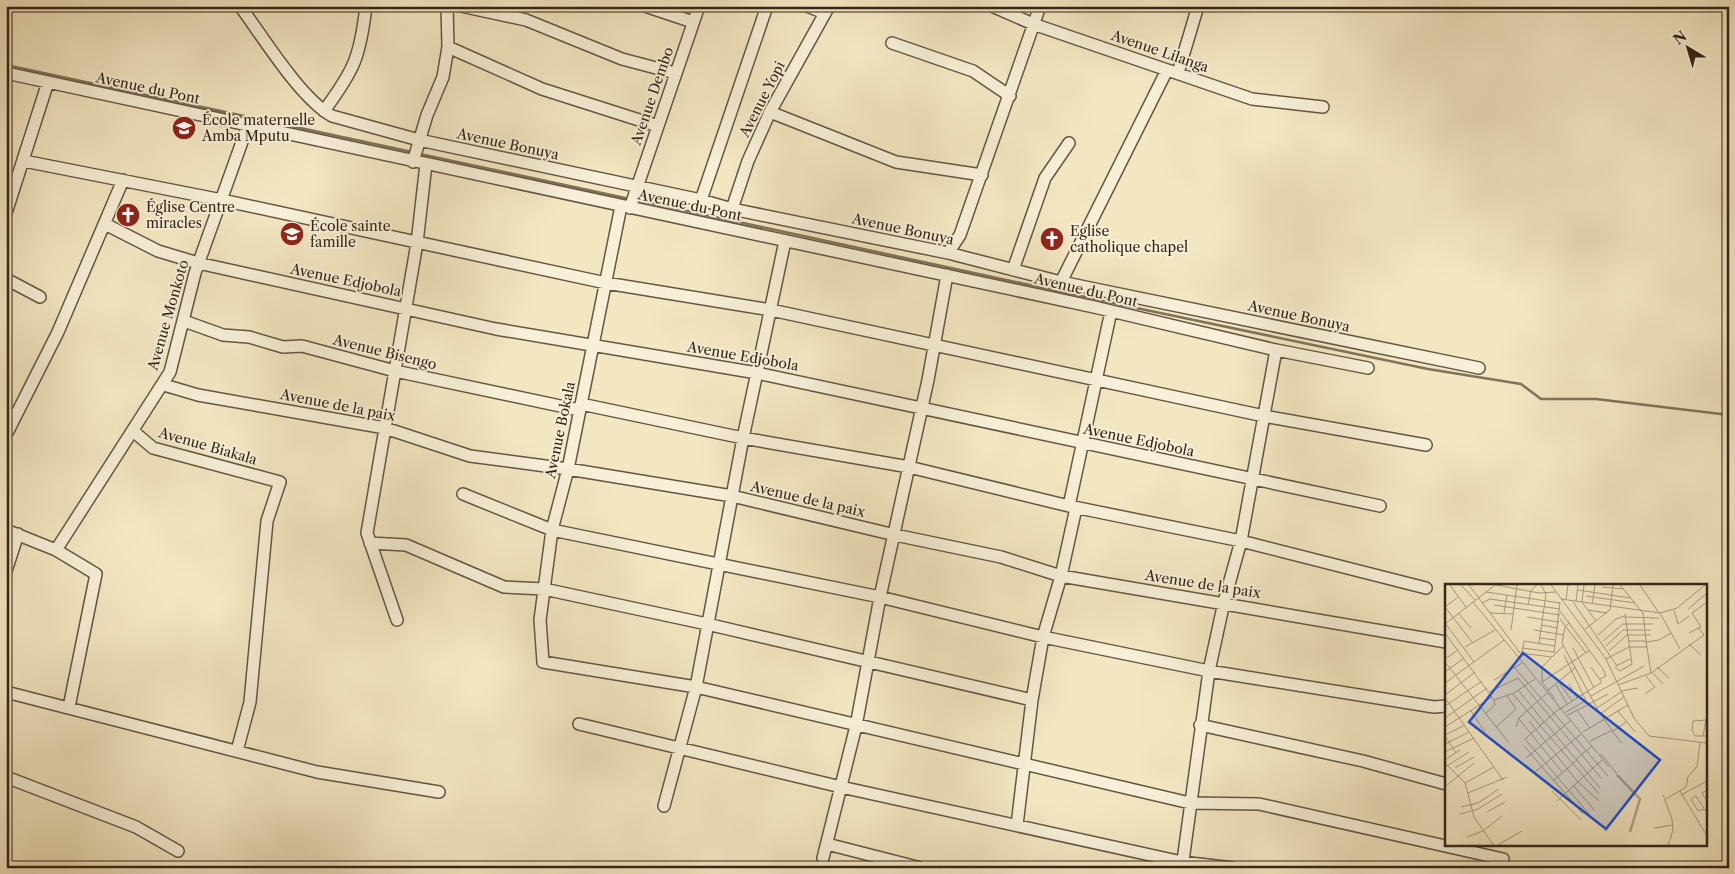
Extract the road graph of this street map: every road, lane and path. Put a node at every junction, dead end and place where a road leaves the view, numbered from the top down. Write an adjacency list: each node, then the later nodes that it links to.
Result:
1 (240, 6): 23 (street)
2 (366, 6): 23 (street)
3 (447, 6): 16 (street)
4 (461, 6): 19 (street)
5 (646, 6): 13 (street)
6 (699, 6): 13 (street, Avenue Dembo)
7 (767, 6): 35 (street)
8 (807, 6): 12 (street)
9 (992, 6): 14 (street, Avenue Lilanga)
10 (1040, 6): 14 (street)
11 (1198, 6): 17 (street)
12 (827, 10): 24 (street, Avenue Yopi)
13 (693, 22): 19 (street, Avenue Dembo)
14 (1033, 24): 17 (street, Avenue Lilanga); 21 (street)
15 (892, 43): 21 (street)
16 (448, 47): 26 (street); 28 (street)
17 (1172, 71): 22 (street, Avenue Lilanga); 46 (street)
18 (6, 73): 20 (street, Avenue du Pont)
19 (675, 73): 26 (street, Avenue Dembo)
20 (48, 82): 25 (street, Avenue du Pont); 29 (street)
21 (1010, 96): 31 (street)
22 (1323, 107)
23 (324, 111): 28 (street, Avenue Bonuya)
24 (770, 112): 31 (street); 36 (street, Avenue Yopi)
25 (248, 125): 28 (street, Avenue du Pont); 33 (street, Avenue Monkoto)
26 (658, 126): 34 (street, Avenue Dembo)
27 (1069, 143): 43 (street)
28 (416, 152): 30 (street, Avenue du Pont); 34 (street, Avenue Bonuya)
29 (24, 161): 32 (street); 37 (street)
30 (426, 164): 34 (street, Avenue du Pont); 40 (street)
31 (982, 175): 41 (street)
32 (123, 180): 33 (street); 38 (street)
33 (222, 200): 40 (street); 42 (street, Avenue Monkoto)
34 (631, 200): 35 (street, Avenue Bonuya); 39 (street, Avenue du Pont); 47 (street, Avenue Bokala)
35 (701, 200): 36 (street, Avenue Bonuya)
36 (732, 209): 41 (street, Avenue Bonuya)
37 (6, 213)
38 (105, 224): 42 (street, Avenue Edjobola); 67 (street)
39 (785, 241): 44 (street, Avenue du Pont); 50 (street)
40 (417, 243): 47 (street); 49 (street)
41 (948, 253): 43 (street, Avenue Bonuya)
42 (198, 263): 49 (street, Avenue Edjobola); 52 (street, Avenue Monkoto)
43 (1013, 270): 46 (street, Avenue Bonuya)
44 (947, 275): 51 (street, Avenue du Pont); 54 (street)
45 (6, 279): 48 (street)
46 (1061, 282): 57 (street, Avenue Bonuya)
47 (606, 283): 50 (street); 53 (street, Avenue Bokala)
48 (40, 297)
49 (404, 308): 53 (street, Avenue Edjobola); 58 (street)
50 (770, 310): 54 (street); 59 (street)
51 (1111, 311): 55 (street, Avenue du Pont); 60 (street)
52 (184, 321): 58 (street, Avenue Bisengo); 61 (street, Avenue Monkoto)
53 (593, 345): 59 (street, Avenue Edjobola); 62 (street, Avenue Bokala)
54 (935, 345): 60 (street); 63 (street)
55 (1276, 350): 56 (street, Avenue du Pont); 64 (street)
56 (1368, 368)
57 (1479, 368)
58 (395, 372): 62 (street, Avenue Bisengo); 65 (street)
59 (757, 373): 63 (street, Avenue Edjobola); 68 (street)
60 (1096, 380): 64 (street); 69 (street)
61 (164, 385): 65 (street, Avenue de la paix); 66 (street, Avenue Monkoto)
62 (580, 407): 68 (street, Avenue Bisengo); 72 (street, Avenue Bokala)
63 (922, 407): 69 (street, Avenue Edjobola); 71 (street)
64 (1264, 416): 70 (street); 73 (street)
65 (385, 428): 72 (street, Avenue de la paix); 83 (street)
66 (133, 430): 84 (street, Avenue Monkoto); 107 (street, Avenue Biakala)
67 (6, 435)
68 (744, 438): 71 (street, Avenue Bisengo); 75 (street)
69 (1081, 443): 73 (street, Avenue Edjobola); 77 (street)
70 (1426, 445)
71 (909, 467): 77 (street, Avenue Bisengo); 81 (street)
72 (568, 469): 75 (street, Avenue de la paix); 79 (street, Avenue Bokala)
73 (1252, 479): 76 (street, Avenue Edjobola); 82 (street)
74 (463, 494): 79 (street)
75 (732, 496): 81 (street, Avenue de la paix); 85 (street)
76 (1380, 506)
77 (1072, 507): 82 (street, Avenue Bisengo); 87 (street)
78 (6, 530): 80 (street)
79 (552, 530): 85 (street); 89 (street, Avenue Bokala)
80 (18, 534): 84 (street); 86 (street)
81 (895, 535): 87 (street, Avenue de la paix); 90 (street)
82 (1241, 541): 88 (street, Avenue Bisengo); 91 (street)
83 (370, 543): 89 (street); 92 (street)
84 (56, 550): 102 (street)
85 (719, 564): 90 (street); 93 (street)
86 (6, 572)
87 (1061, 576): 91 (street, Avenue de la paix); 94 (street)
88 (1426, 588)
89 (544, 589): 93 (street); 98 (street, Avenue Bokala)
90 (880, 597): 94 (street); 96 (street)
91 (1224, 602): 95 (street, Avenue de la paix); 97 (street)
92 (397, 620)
93 (708, 624): 96 (street); 98 (street)
94 (1043, 637): 97 (street); 100 (street)
95 (1445, 642)
96 (867, 663): 100 (street); 105 (street)
97 (1209, 671): 101 (street); 104 (street)
98 (696, 687): 105 (street); 106 (street)
99 (6, 692): 102 (street)
100 (1032, 700): 108 (street)
101 (1445, 706)
102 (71, 708): 107 (street)
103 (579, 724): 106 (street)
104 (1200, 725): 110 (street); 113 (street)
105 (856, 726): 108 (street); 111 (street)
106 (681, 748): 111 (street); 114 (street)
107 (236, 751): 112 (street)
108 (1025, 763): 113 (street); 115 (street)
109 (6, 777): 119 (street)
110 (1445, 784)
111 (841, 787): 115 (street); 116 (street)
112 (439, 792)
113 (1190, 803): 118 (street); 122 (street)
114 (664, 806)
115 (1017, 825): 122 (street)
116 (827, 844): 120 (street); 123 (street)
117 (1445, 846): 121 (street)
118 (1445, 846)
119 (178, 851)
120 (823, 858)
121 (1503, 859)
122 (1182, 865): 124 (street)
123 (921, 868)
124 (1233, 868)

